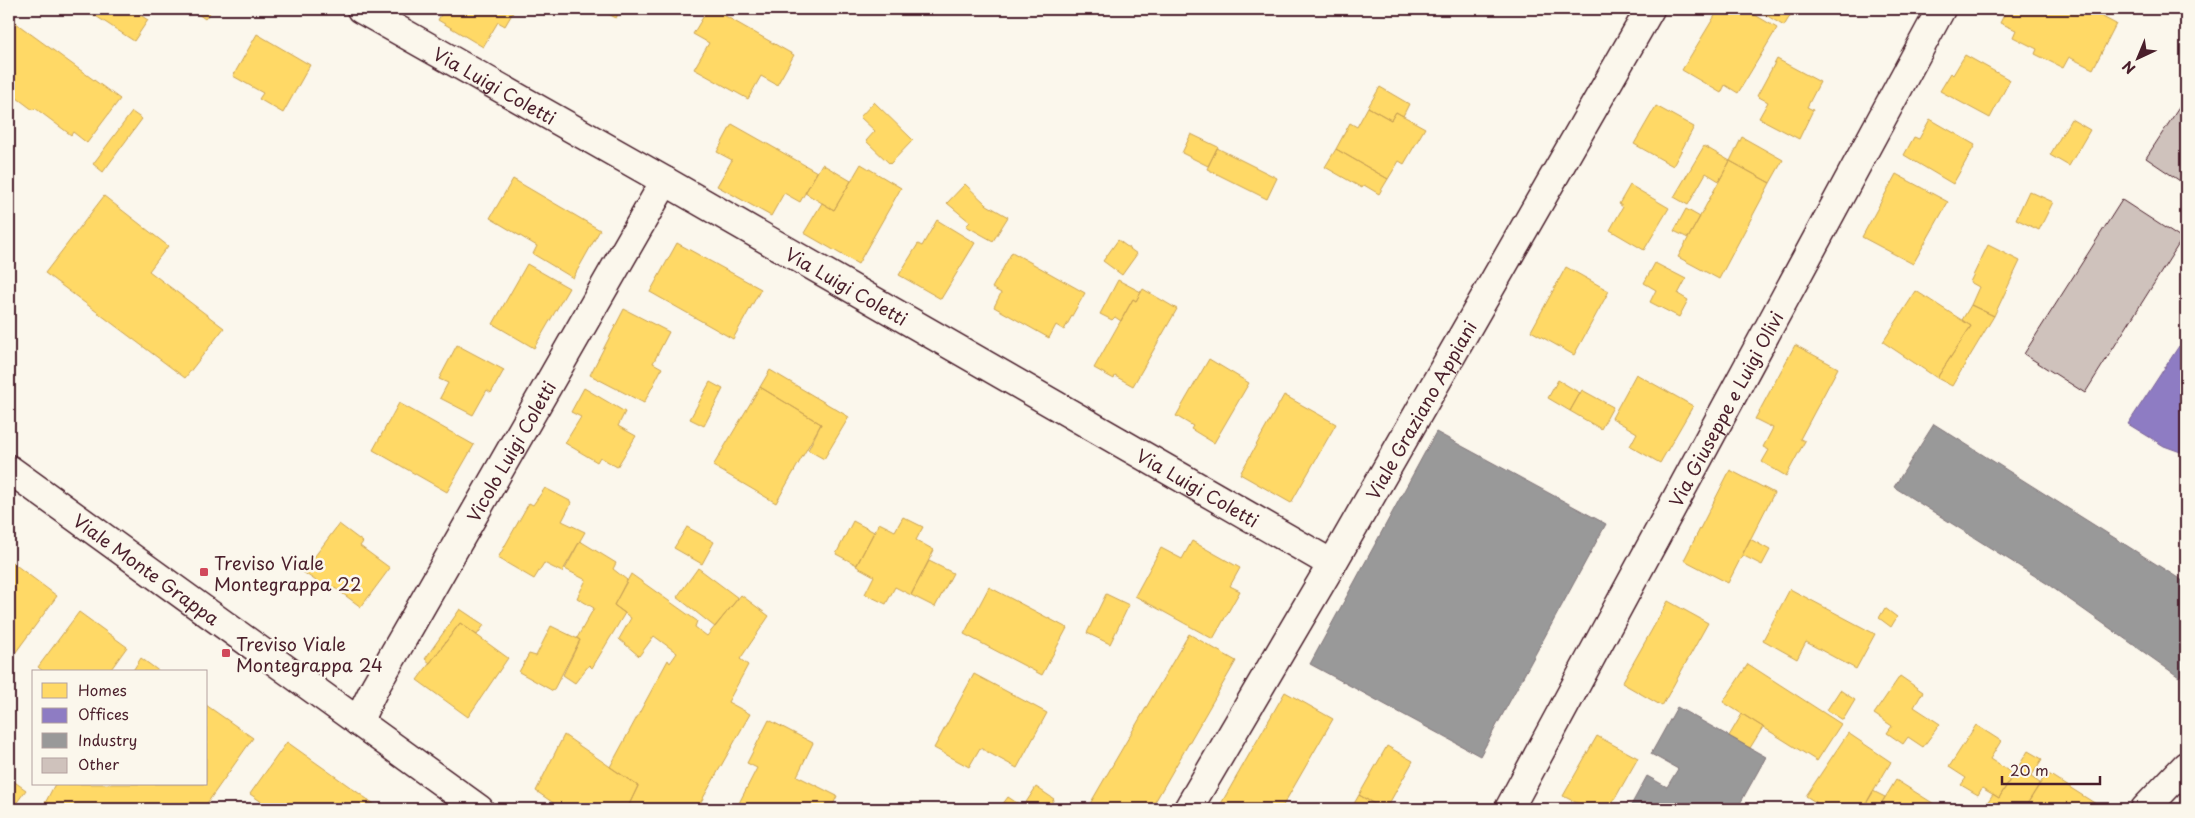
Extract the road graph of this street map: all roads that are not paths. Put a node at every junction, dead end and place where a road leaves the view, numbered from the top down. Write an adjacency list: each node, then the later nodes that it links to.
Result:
1 (361, 9): 4 (street, Via Luigi Coletti)
2 (1650, 9): 6 (street, Viale Graziano Appiani)
3 (1941, 9): 11 (street, Via Giuseppe e Luigi Olivi)
4 (665, 181): 6 (street, Via Luigi Coletti); 7 (street, Vicolo Luigi Coletti)
5 (9, 470): 7 (street, Viale Monte Grappa)
6 (1332, 564): 10 (street, Viale Graziano Appiani)
7 (358, 722): 9 (street, Viale Monte Grappa)
8 (2186, 766): 12 (street)
9 (479, 809)
10 (1188, 809)
11 (1509, 809)
12 (2145, 809)

